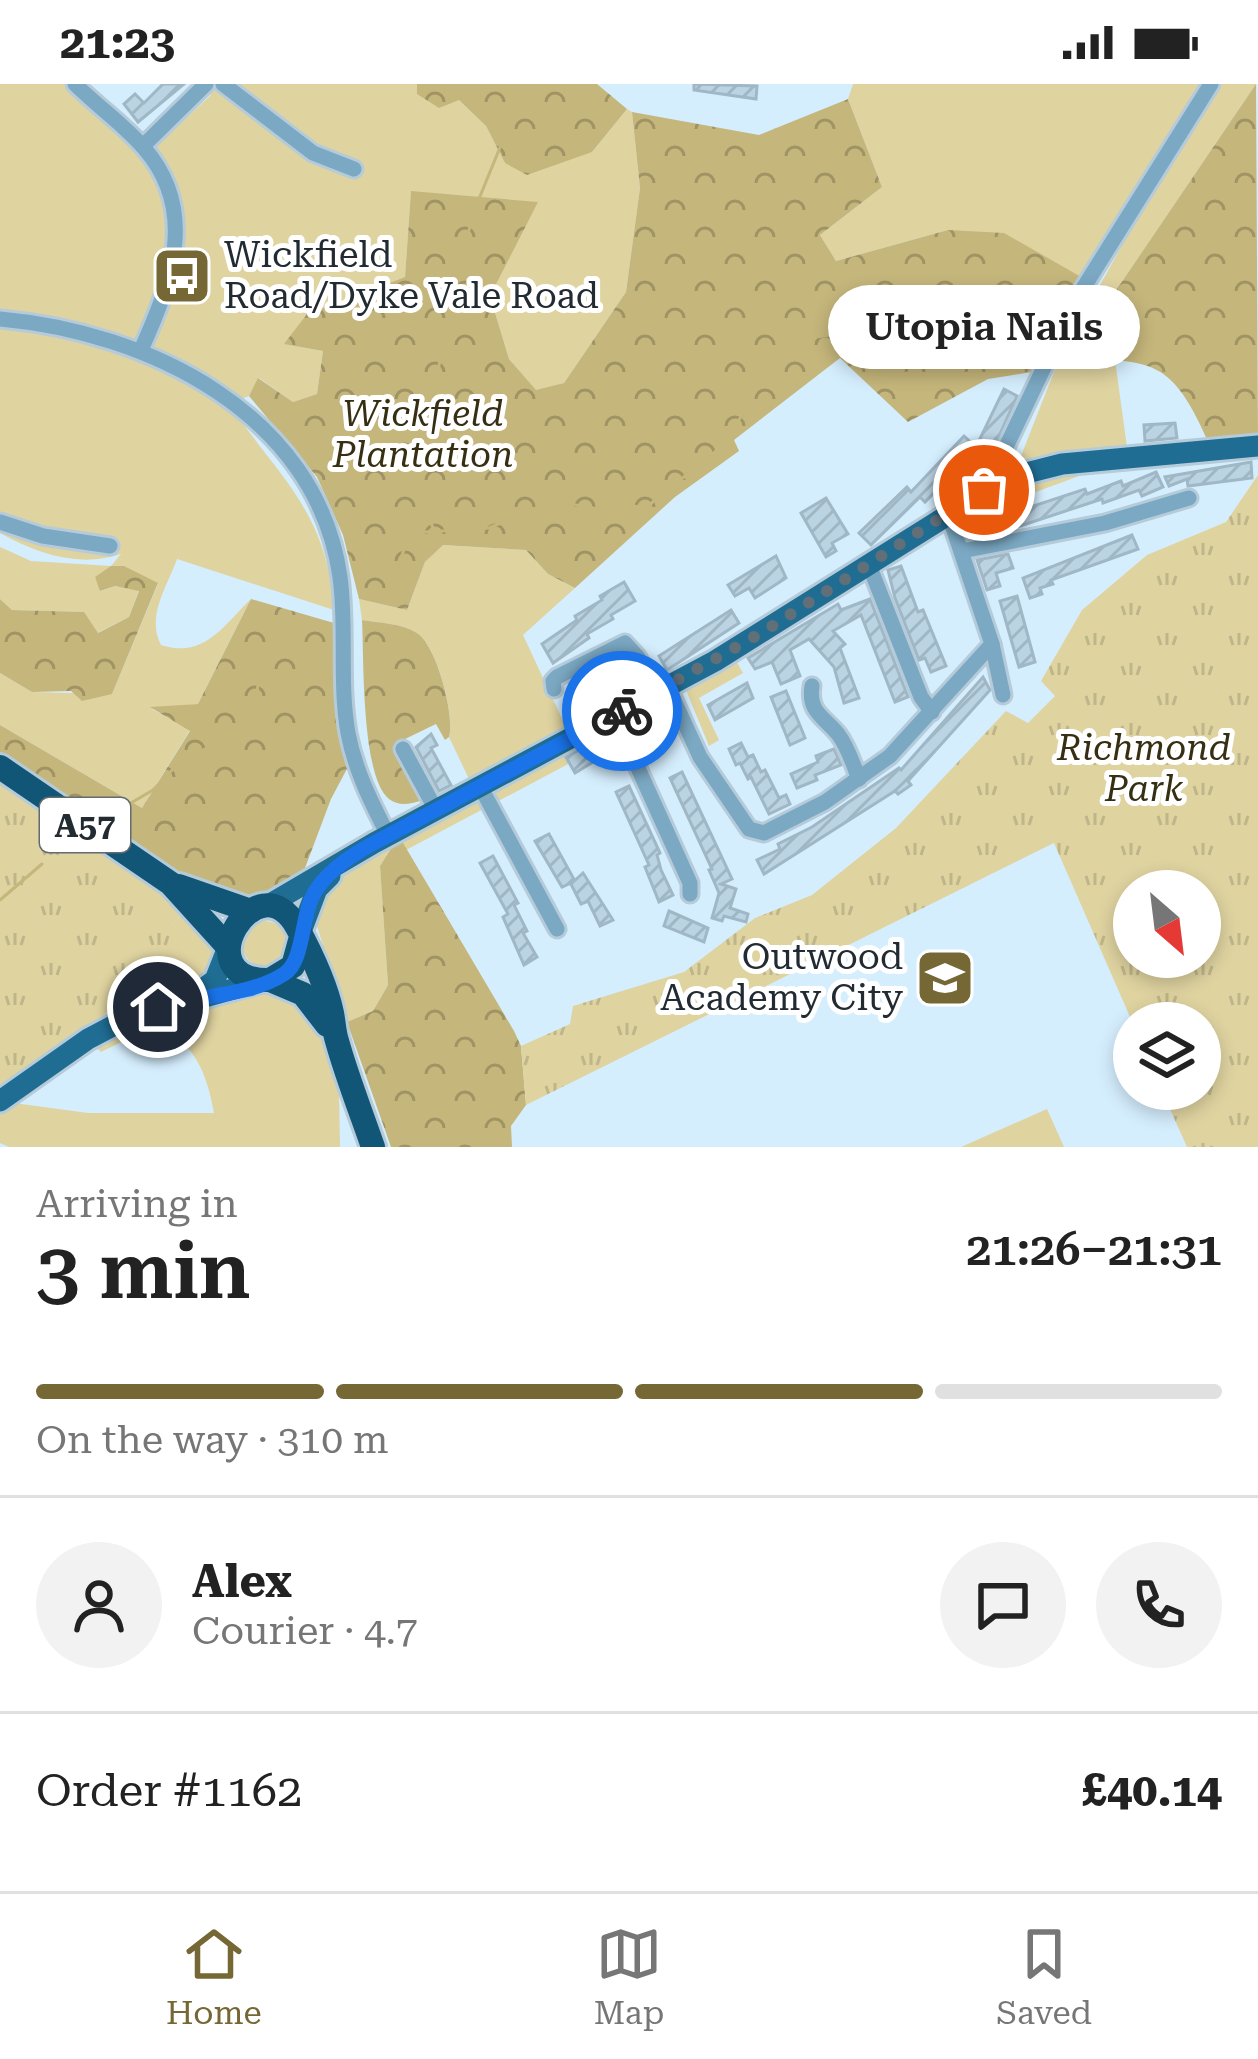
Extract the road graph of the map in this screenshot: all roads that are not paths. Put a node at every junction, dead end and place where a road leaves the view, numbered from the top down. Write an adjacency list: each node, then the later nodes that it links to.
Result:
1 (75, 84): 5 (street)
2 (206, 84): 5 (street)
3 (223, 84): 6 (street)
4 (1210, 84): 10 (street)
5 (143, 146): 8 (street)
6 (354, 170)
7 (0, 319): 8 (street)
8 (141, 350): 29 (street)
9 (1258, 446): 10 (main road)
10 (1006, 478): 12 (main road)
11 (1189, 498): 15 (street)
12 (948, 513): 15 (street); 16 (main road)
13 (0, 522): 14 (street)
14 (110, 546)
15 (962, 551): 17 (street)
16 (869, 565): 20 (main road); 22 (street)
17 (992, 644): 21 (street); 22 (street)
18 (812, 686): 26 (street)
19 (554, 689): 20 (street)
20 (662, 689): 23 (main road); 26 (street)
21 (1003, 695)
22 (932, 712): 26 (street)
23 (614, 715): 27 (main road); 32 (street)
24 (403, 748): 28 (street)
25 (0, 767): 31 (highway, A57)
26 (859, 778)
27 (480, 786): 28 (main road); 34 (street)
28 (436, 810): 29 (main road)
29 (388, 835): 30 (main road)
30 (338, 866): 33 (main road); 35 (main road)
31 (170, 883): 33 (highway, A57); 36 (highway, A57)
32 (689, 894)
33 (258, 909): 35 (highway, A57); 36 (highway)
34 (556, 929)
35 (300, 936): 37 (highway); 39 (highway, A57)
36 (228, 946): 37 (highway, A57); 38 (main road)
37 (268, 980): 38 (main road); 39 (highway, A57)
38 (190, 999): 40 (main road)
39 (335, 1037): 41 (highway, A57)
40 (0, 1102)
41 (374, 1147)

